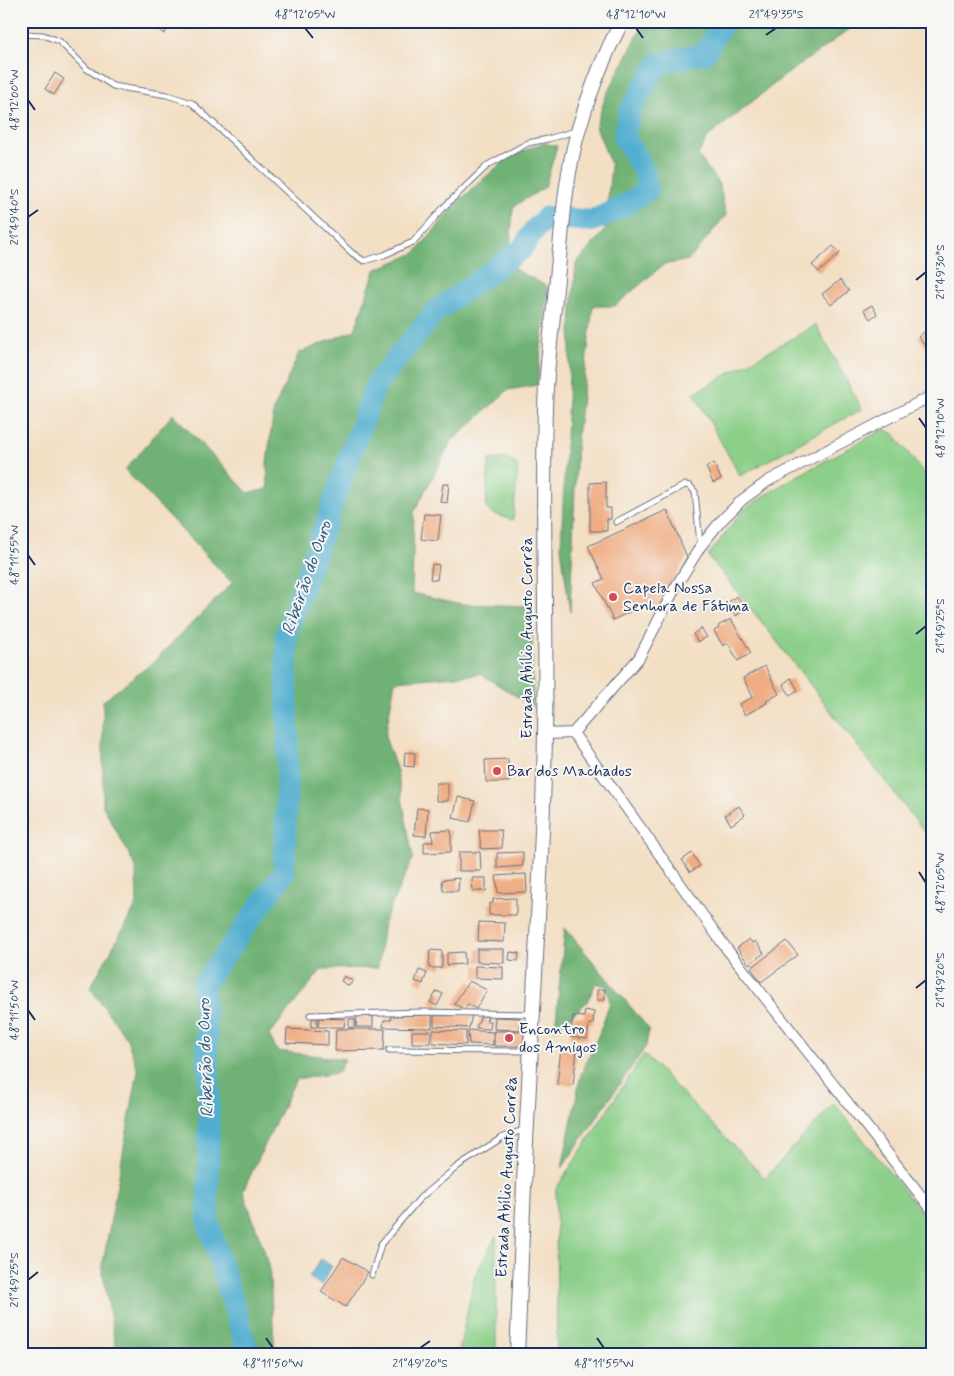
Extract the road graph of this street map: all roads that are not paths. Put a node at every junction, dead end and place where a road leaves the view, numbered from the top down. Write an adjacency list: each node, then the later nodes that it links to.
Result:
1 (622, 21): 3 (main road, Estrada Abílio Augusto Corrêa)
2 (21, 34): 3 (lane)
3 (578, 130): 8 (main road, Estrada Abílio Augusto Corrêa)
4 (933, 395): 6 (street)
5 (616, 522): 6 (lane)
6 (700, 547): 7 (street)
7 (573, 733): 8 (street); 14 (street)
8 (545, 734): 10 (main road, Estrada Abílio Augusto Corrêa)
9 (310, 1014): 10 (lane)
10 (533, 1014): 12 (main road, Estrada Abílio Augusto Corrêa)
11 (389, 1050): 12 (lane)
12 (531, 1051): 13 (main road, Estrada Abílio Augusto Corrêa)
13 (527, 1129): 15 (lane); 16 (main road, Estrada Abílio Augusto Corrêa)
14 (933, 1211)
15 (372, 1275)
16 (517, 1355)

